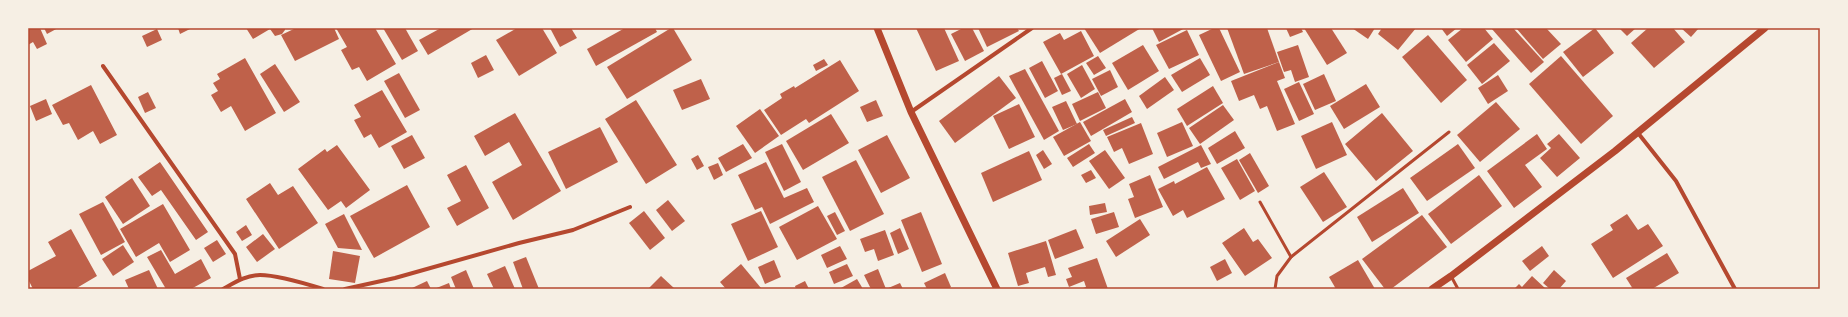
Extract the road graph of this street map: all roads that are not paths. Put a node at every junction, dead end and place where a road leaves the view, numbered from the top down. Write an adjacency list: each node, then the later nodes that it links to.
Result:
1 (876, 28): 5 (street)
2 (1032, 28): 5 (street)
3 (1765, 28): 7 (street)
4 (103, 66): 12 (street)
5 (911, 112): 16 (street)
6 (1449, 132): 10 (lane)
7 (1638, 132): 11 (street); 20 (street)
8 (1260, 202): 10 (lane)
9 (630, 207): 15 (street)
10 (1291, 257): 17 (lane)
11 (1451, 276): 18 (street); 19 (lane)
12 (240, 279): 13 (street); 14 (street)
13 (222, 289)
14 (323, 289)
15 (345, 289)
16 (997, 289)
17 (1275, 289)
18 (1432, 289)
19 (1458, 289)
20 (1735, 289)

